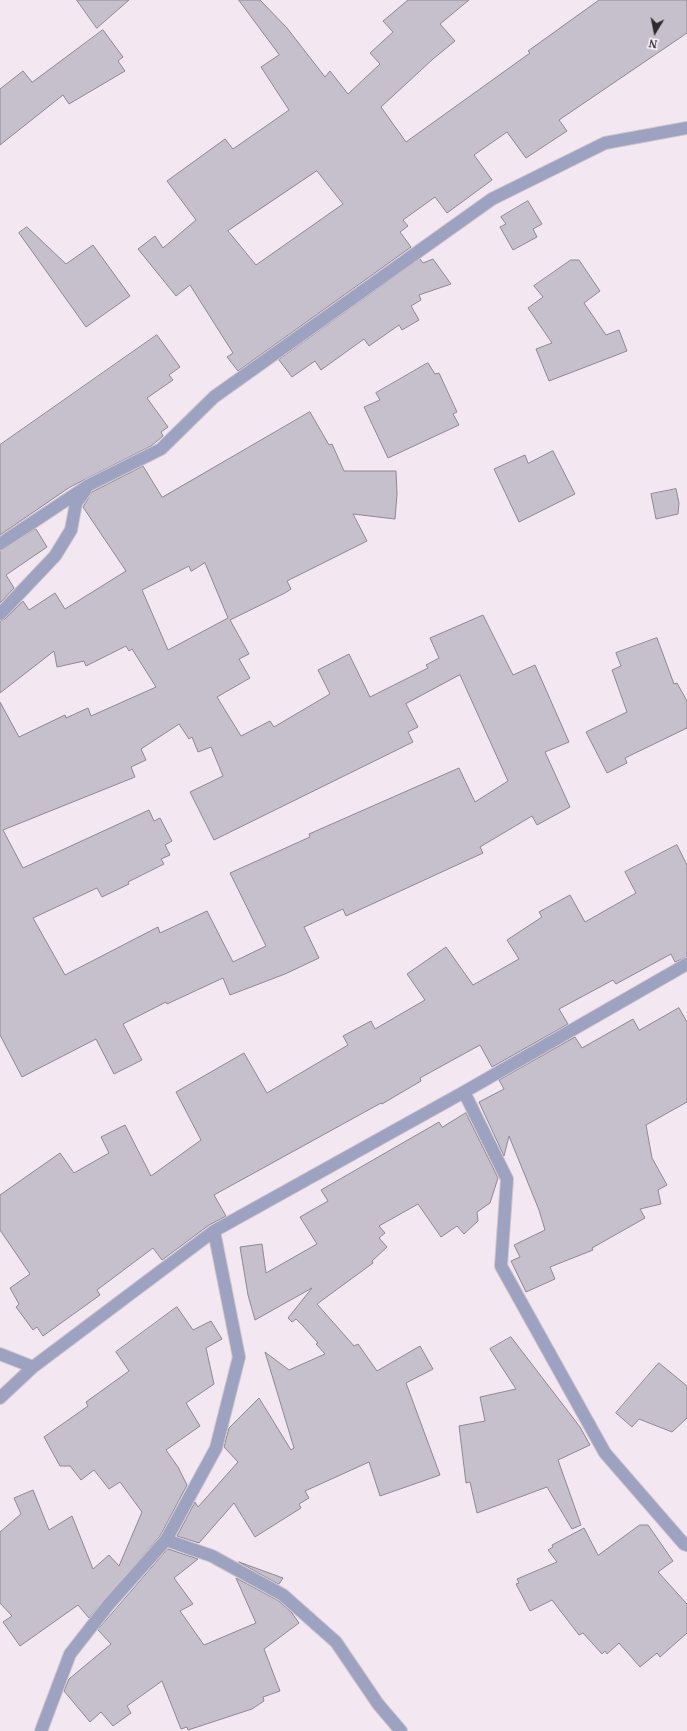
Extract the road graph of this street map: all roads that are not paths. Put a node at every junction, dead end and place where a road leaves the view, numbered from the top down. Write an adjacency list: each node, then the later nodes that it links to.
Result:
1 (687, 128): 2 (street)
2 (89, 485): 3 (street); 4 (street)
3 (0, 544)
4 (0, 614)
5 (687, 964): 6 (street)
6 (464, 1092): 7 (street); 12 (street)
7 (214, 1231): 9 (street); 11 (street)
8 (0, 1354): 9 (street)
9 (33, 1367): 10 (street)
10 (0, 1398)
11 (166, 1540): 13 (street); 14 (street)
12 (687, 1545)
13 (41, 1731)
14 (401, 1731)

